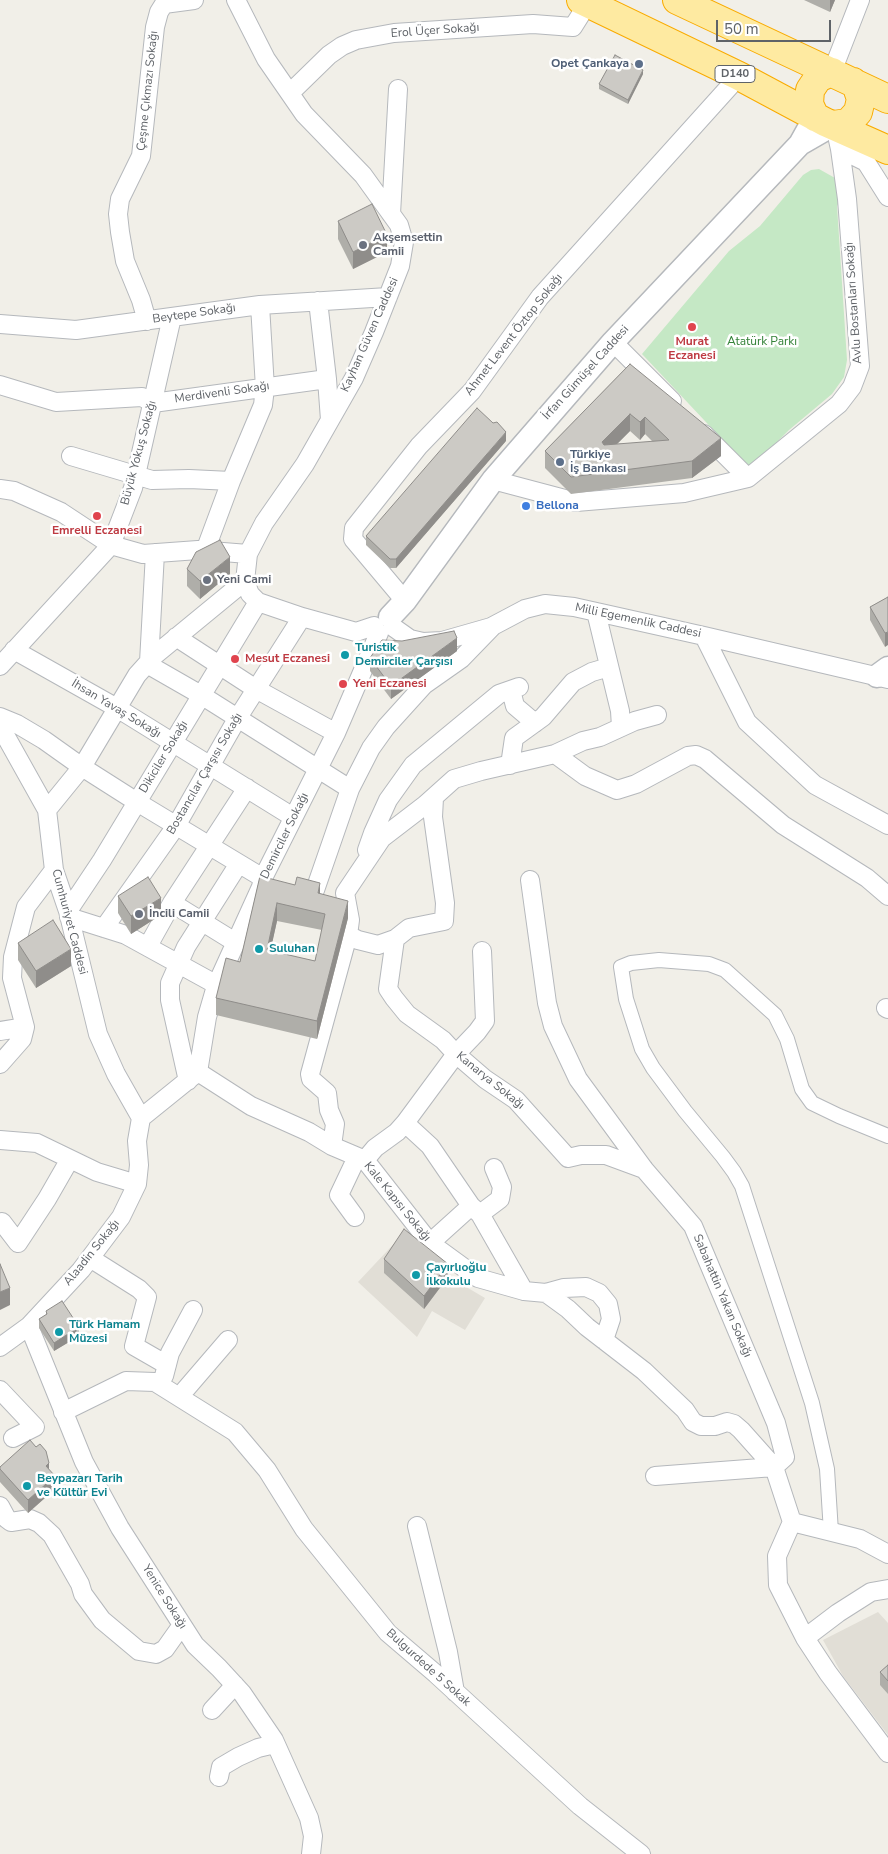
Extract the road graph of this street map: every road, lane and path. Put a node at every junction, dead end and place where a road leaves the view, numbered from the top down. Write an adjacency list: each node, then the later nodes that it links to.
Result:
1 (194, 0): 19 (street, Çeşme Çıkmazı Sokağı)
2 (236, 0): 9 (street, Kayhan Güven Caddesi)
3 (677, 0): 7 (highway)
4 (860, 0): 7 (street)
5 (584, 2): 6 (highway, D140); 9 (street, Erol Üçer Sokağı)
6 (739, 76): 11 (highway, D140); 38 (street, Ahmet Levent Öztop Sokağı)
7 (843, 77): 10 (highway); 11 (highway); 11 (highway)
8 (398, 89): 14 (street)
9 (290, 93): 14 (street, Kayhan Güven Caddesi)
10 (888, 99)
11 (829, 130): 12 (highway, D140); 13 (street); 21 (street, İrfan Gümüşel Caddesi); 29 (street, Avlu Bostanları Sokağı)
12 (888, 150)
13 (888, 197)
14 (391, 214): 15 (street, Kayhan Güven Caddesi)
15 (388, 296): 16 (street, Beytepe Sokağı); 26 (street, Kayhan Güven Caddesi)
16 (318, 301): 17 (street, Beytepe Sokağı); 22 (street)
17 (260, 305): 18 (street, Beytepe Sokağı); 24 (street)
18 (172, 317): 19 (street, Beytepe Sokağı); 25 (street, Büyük Yokuş Sokağı)
19 (147, 321): 20 (street, Beytepe Sokağı)
20 (0, 324)
21 (613, 342): 29 (street); 30 (street, İrfan Gümüşel Caddesi)
22 (327, 379): 24 (street, Merdivenli Sokağı); 26 (street)
23 (0, 385): 25 (street, Merdivenli Sokağı)
24 (265, 388): 25 (street, Merdivenli Sokağı); 31 (street)
25 (153, 403): 28 (street, Büyük Yokuş Sokağı)
26 (330, 420): 36 (street, Kayhan Güven Caddesi)
27 (71, 456): 28 (street)
28 (136, 474): 31 (street); 33 (street, Büyük Yokuş Sokağı)
29 (748, 478): 30 (street, Avlu Bostanları Sokağı)
30 (493, 480): 38 (street, İrfan Gümüşel Caddesi)
31 (230, 482): 34 (street)
32 (0, 489): 33 (street)
33 (111, 545): 35 (street); 46 (street, Büyük Yokuş Sokağı)
34 (205, 551): 35 (street); 36 (street)
35 (156, 553): 47 (street)
36 (248, 554): 37 (street, Kayhan Güven Caddesi)
37 (245, 581): 39 (street); 45 (street)
38 (405, 601): 43 (street, İrfan Gümüşel Caddesi)
39 (258, 602): 41 (street); 49 (street, Dikiciler Sokağı)
40 (596, 612): 42 (street, Milli Egemenlik Caddesi); 44 (street, Milli Egemenlik Caddesi); 50 (street)
41 (302, 617): 43 (street); 52 (street, Bostancılar Çarşısı Sokağı)
42 (494, 625): 43 (street, Milli Egemenlik Caddesi); 69 (street)
43 (384, 626): 61 (street, Demirciler Sokağı)
44 (704, 636): 51 (street, Milli Egemenlik Caddesi); 74 (street)
45 (176, 637): 47 (street); 49 (street)
46 (14, 650): 48 (street, Büyük Yokuş Sokağı); 54 (street, İhsan Yavaş Sokağı)
47 (148, 663): 53 (street); 54 (street)
48 (0, 666)
49 (220, 666): 52 (street); 53 (street, Dikiciler Sokağı)
50 (608, 667): 58 (street); 60 (street)
51 (884, 674)
52 (256, 689): 57 (street, Bostancılar Çarşısı Sokağı); 61 (street)
53 (201, 695): 57 (street); 62 (street, Dikiciler Sokağı)
54 (117, 708): 62 (street, İhsan Yavaş Sokağı); 66 (street)
55 (657, 715): 60 (street)
56 (0, 717): 66 (street)
57 (237, 719): 65 (street, Bostancılar Çarşısı Sokağı); 67 (street)
58 (535, 723): 64 (street); 79 (street)
59 (0, 726): 72 (street, Cumhuriyet Caddesi)
60 (621, 727): 63 (street)
61 (336, 733): 67 (street, Demirciler Sokağı)
62 (172, 743): 65 (street, İhsan Yavaş Sokağı); 71 (street, Dikiciler Sokağı)
63 (555, 754): 64 (street); 85 (street)
64 (510, 765): 70 (street)
65 (210, 766): 68 (street, İhsan Yavaş Sokağı); 75 (street, Bostancılar Çarşısı Sokağı)
66 (82, 767): 71 (street); 72 (street)
67 (318, 770): 69 (street); 73 (street, Demirciler Sokağı)
68 (247, 788): 73 (street, İhsan Yavaş Sokağı); 76 (street)
69 (350, 789): 83 (street)
70 (434, 798): 79 (street); 91 (street)
71 (137, 802): 75 (street); 87 (street, Dikiciler Sokağı)
72 (47, 810): 78 (street, Cumhuriyet Caddesi)
73 (293, 817): 81 (street, Demirciler Sokağı)
74 (888, 825)
75 (176, 826): 76 (street); 89 (street, Bostancılar Çarşısı Sokağı)
76 (209, 847): 77 (street); 86 (street)
77 (238, 865): 81 (street); 88 (street)
78 (54, 870): 87 (street, Cumhuriyet Caddesi); 97 (street)
79 (361, 870): 84 (street)
80 (530, 880): 112 (street, Sabahattin Yakan Sokağı)
81 (268, 885): 92 (street, Demirciler Sokağı)
82 (297, 890): 83 (street)
83 (315, 890): 84 (street)
84 (345, 894): 90 (street)
85 (888, 896)
86 (172, 903): 88 (street); 93 (street)
87 (69, 914): 89 (street); 104 (street, Cumhuriyet Caddesi)
88 (202, 921): 92 (street); 96 (street)
89 (104, 928): 93 (street)
90 (348, 935): 91 (street); 108 (street)
91 (395, 939): 101 (street, Kanarya Sokağı)
92 (235, 942): 98 (street, Demirciler Sokağı)
93 (148, 946): 96 (street)
94 (482, 951): 101 (street)
95 (0, 952): 97 (street)
96 (178, 963): 98 (street); 103 (street)
97 (13, 971): 99 (street)
98 (217, 985): 103 (street, Demirciler Sokağı)
99 (25, 1027): 100 (street); 102 (street)
100 (0, 1030)
101 (456, 1054): 105 (street); 112 (street, Kanarya Sokağı)
102 (0, 1064)
103 (193, 1076): 104 (street); 108 (street, Kale Kapısı Sokağı)
104 (141, 1118): 113 (street, Alaadin Sokağı)
105 (405, 1123): 109 (street); 114 (street)
106 (888, 1136): 137 (street)
107 (0, 1140): 110 (street)
108 (332, 1146): 109 (street, Kale Kapısı Sokağı)
109 (361, 1158): 115 (street); 117 (street, Kale Kapısı Sokağı)
110 (70, 1159): 113 (street); 116 (street)
111 (494, 1168): 114 (street)
112 (644, 1169): 132 (street, Sabahattin Yakan Sokağı)
113 (138, 1184): 118 (street, Alaadin Sokağı)
114 (476, 1210): 117 (street); 119 (street)
115 (355, 1217)
116 (0, 1224)
117 (430, 1243): 119 (street, Kale Kapısı Sokağı)
118 (90, 1258): 122 (street, Alaadin Sokağı); 126 (street)
119 (524, 1291): 120 (street, Kale Kapısı Sokağı)
120 (546, 1293): 124 (street); 124 (street)
121 (193, 1310): 126 (street)
122 (29, 1326): 125 (street, Alaadin Sokağı); 130 (street, Yenice Sokağı)
123 (228, 1340): 129 (street)
124 (604, 1340): 132 (street)
125 (0, 1347)
126 (167, 1365): 127 (street)
127 (162, 1386): 129 (street, Bulgurdede 5 Sokak); 130 (street)
128 (0, 1390): 131 (street)
129 (179, 1397): 143 (street, Bulgurdede 5 Sokak)
130 (64, 1412): 140 (street, Yenice Sokağı)
131 (13, 1438)
132 (774, 1468): 133 (street); 135 (street)
133 (655, 1476)
134 (0, 1506): 140 (street)
135 (792, 1522): 137 (street); 141 (street)
136 (417, 1526): 143 (street)
137 (830, 1532): 138 (street)
138 (888, 1554)
139 (888, 1589): 141 (street)
140 (182, 1625): 142 (street, Yenice Sokağı)
141 (805, 1638): 146 (street)
142 (235, 1685): 144 (street); 145 (street, Yenice Sokağı)
143 (454, 1692): 149 (street, Bulgurdede 5 Sokak)
144 (212, 1710)
145 (275, 1744): 147 (street); 148 (street, Yenice Sokağı)
146 (888, 1753)
147 (219, 1777)
148 (311, 1854)
149 (641, 1854)

